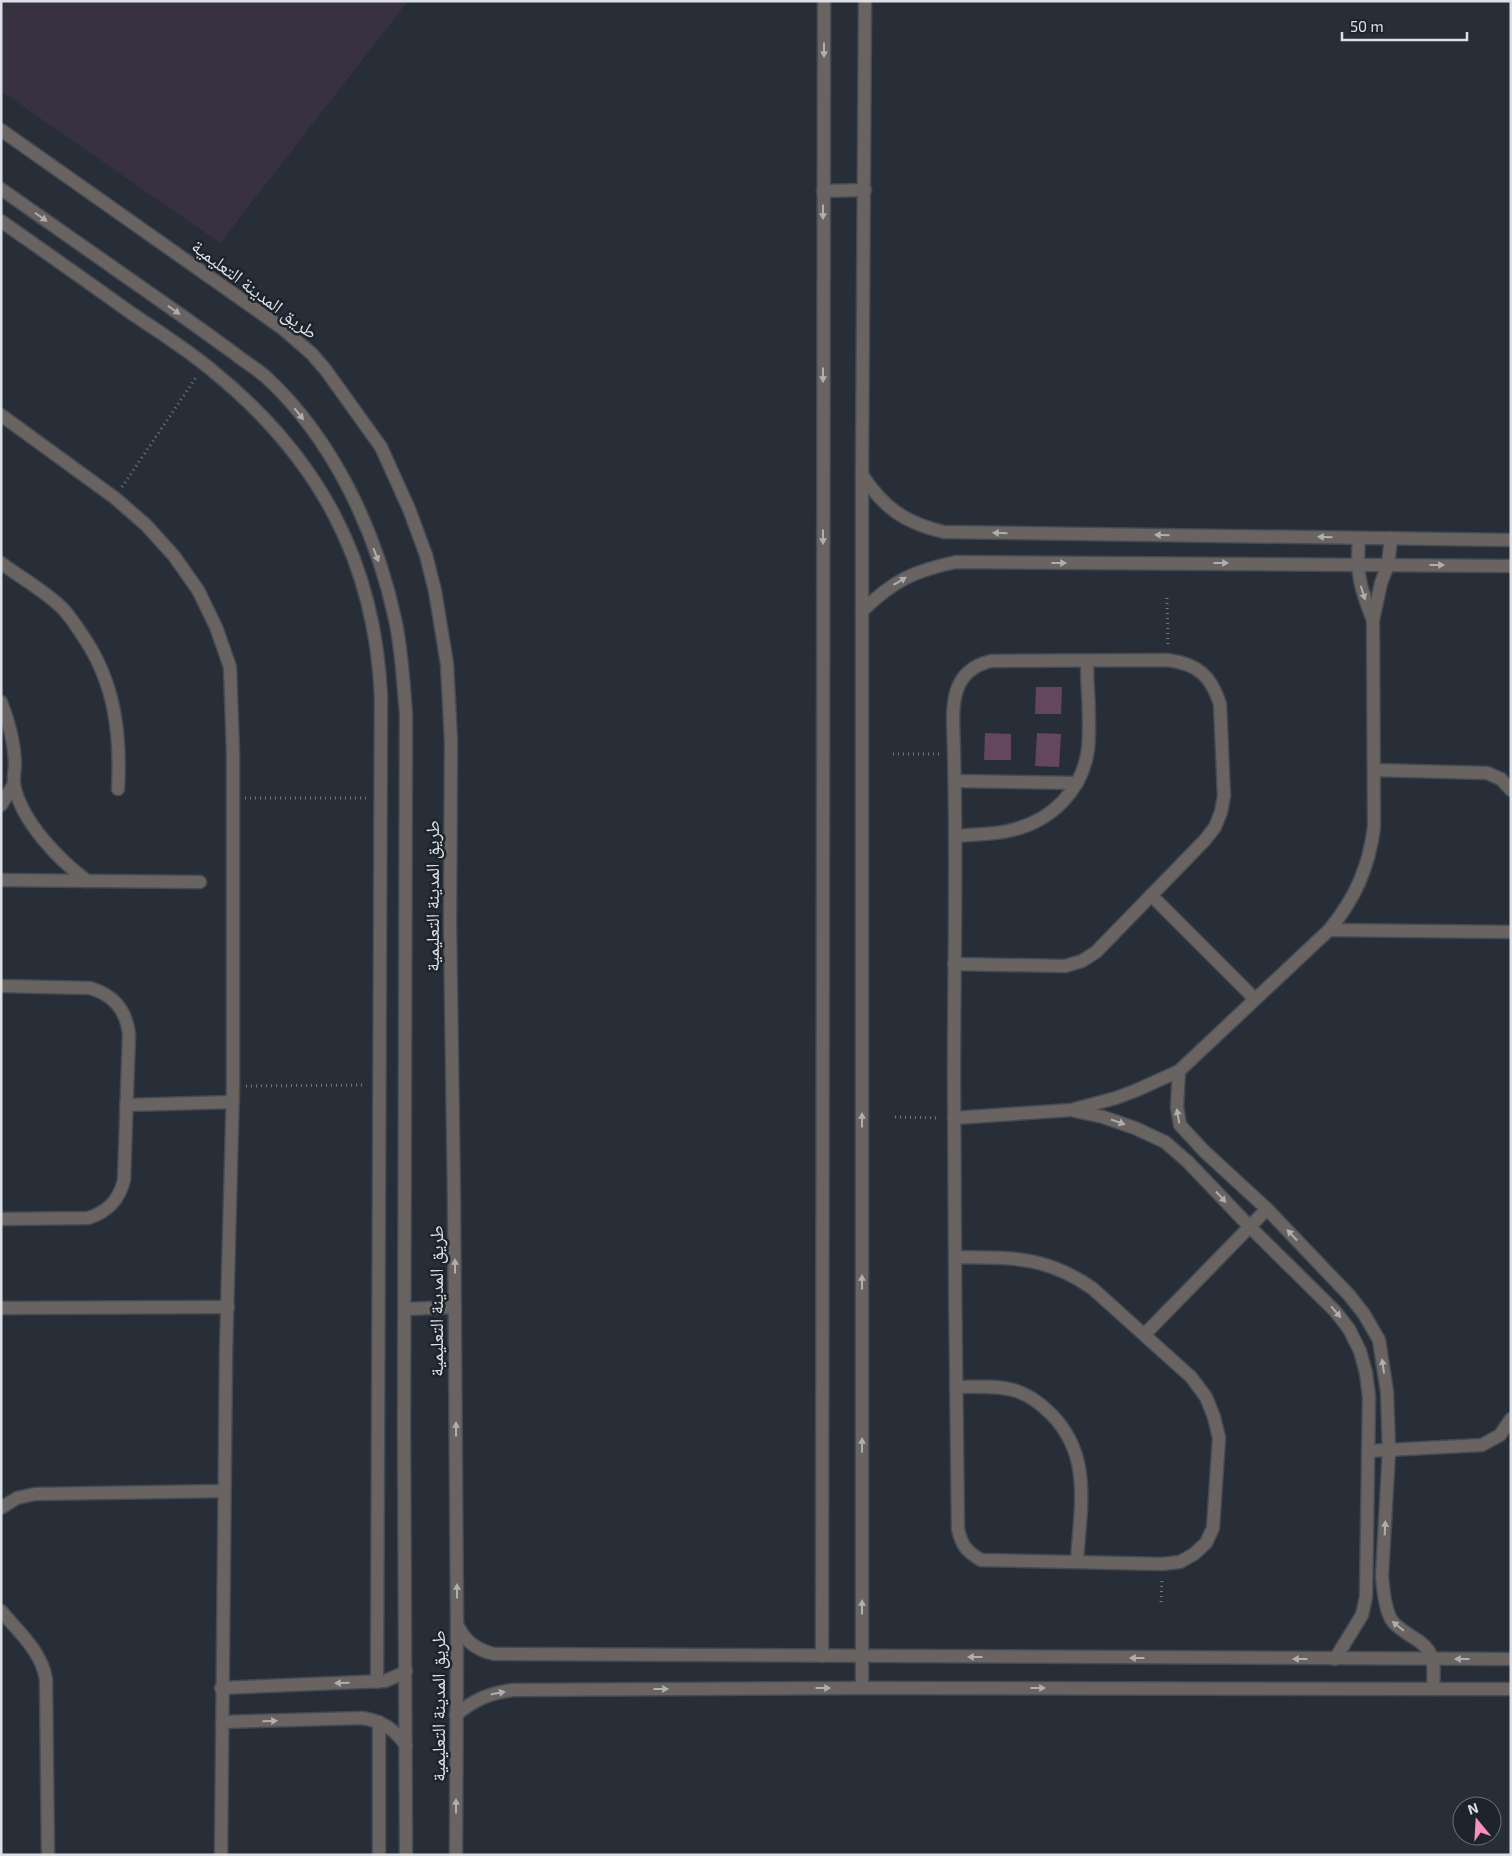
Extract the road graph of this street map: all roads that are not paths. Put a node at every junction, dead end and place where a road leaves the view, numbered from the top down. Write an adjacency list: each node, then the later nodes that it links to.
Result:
1 (824, 1): 6 (street, one-way to 6)
2 (865, 1): 5 (street)
3 (1, 130): 48 (street, طريق المدينة التعليمية, one-way to 3)
4 (1, 189): 50 (street, طريق المدينة التعليمية, one-way to 50)
5 (865, 190): 6 (street); 9 (street)
6 (823, 191): 61 (street, one-way to 61)
7 (1, 221): 67 (street)
8 (1, 415): 39 (street)
9 (862, 476): 10 (street, one-way to 9); 17 (street)
10 (1359, 538): 11 (street); 14 (street)
11 (1391, 538): 12 (street); 15 (street)
12 (1511, 540)
13 (1, 563): 25 (street)
14 (1357, 564): 15 (street); 17 (street, one-way to 14); 18 (street, one-way to 18)
15 (1388, 565): 16 (street, one-way to 16); 18 (street)
16 (1511, 566)
17 (862, 611): 62 (street, one-way to 17)
18 (1373, 620): 21 (street)
19 (1087, 661): 22 (street); 23 (street); 32 (street)
20 (1, 702): 24 (street)
21 (1374, 770): 26 (street); 33 (street)
22 (955, 781): 23 (street); 28 (street)
23 (1077, 783): 28 (street)
24 (14, 784): 27 (street); 30 (street)
25 (118, 789)
26 (1511, 790)
27 (1, 805)
28 (955, 836): 35 (street)
29 (1, 880): 30 (street)
30 (88, 881): 31 (street)
31 (200, 882)
32 (1151, 895): 35 (street); 37 (street)
33 (1329, 930): 34 (street); 37 (street)
34 (1511, 932)
35 (954, 964): 42 (street)
36 (1, 986): 40 (street)
37 (1255, 999): 38 (street)
38 (1179, 1071): 41 (street); 43 (street, one-way to 38)
39 (233, 1102): 40 (street); 47 (street)
40 (126, 1105): 44 (street)
41 (1071, 1110): 42 (street); 45 (street, one-way to 45)
42 (954, 1118): 46 (street)
43 (1267, 1208): 45 (street); 54 (street, one-way to 43)
44 (1, 1219)
45 (1250, 1227): 51 (street); 55 (street, one-way to 55)
46 (955, 1257): 51 (street); 52 (street)
47 (228, 1307): 49 (street); 56 (street)
48 (455, 1307): 50 (street); 60 (street, طريق المدينة التعليمية, one-way to 48)
49 (1, 1308)
50 (405, 1310): 66 (street, طريق المدينة التعليمية)
51 (1145, 1334): 58 (street)
52 (956, 1387): 58 (street); 58 (street)
53 (1511, 1419): 54 (street)
54 (1389, 1450): 55 (street); 63 (street, one-way to 54)
55 (1368, 1451): 64 (street)
56 (224, 1492): 57 (street); 68 (street)
57 (1, 1508)
58 (1077, 1562)
59 (1, 1611): 76 (street)
60 (457, 1624): 61 (street); 72 (street, طريق المدينة التعليمية)
61 (822, 1656): 62 (street)
62 (862, 1656): 64 (street, one-way to 62); 69 (street)
63 (1434, 1658): 64 (street); 65 (street, one-way to 63); 70 (street)
64 (1334, 1659)
65 (1511, 1659)
66 (406, 1671): 67 (street); 75 (street, طريق المدينة التعليمية)
67 (377, 1682): 68 (street, one-way to 68)
68 (221, 1688): 73 (street)
69 (862, 1688): 70 (street, one-way to 70); 72 (street, one-way to 69)
70 (1433, 1689): 71 (street)
71 (1511, 1689)
72 (456, 1715): 80 (street, طريق المدينة التعليمية, one-way to 72)
73 (222, 1722): 74 (street, one-way to 74); 77 (street)
74 (378, 1722): 75 (street); 78 (street)
75 (406, 1746): 79 (street, طريق المدينة التعليمية)
76 (48, 1855)
77 (221, 1855)
78 (378, 1855)
79 (406, 1855)
80 (456, 1855)

